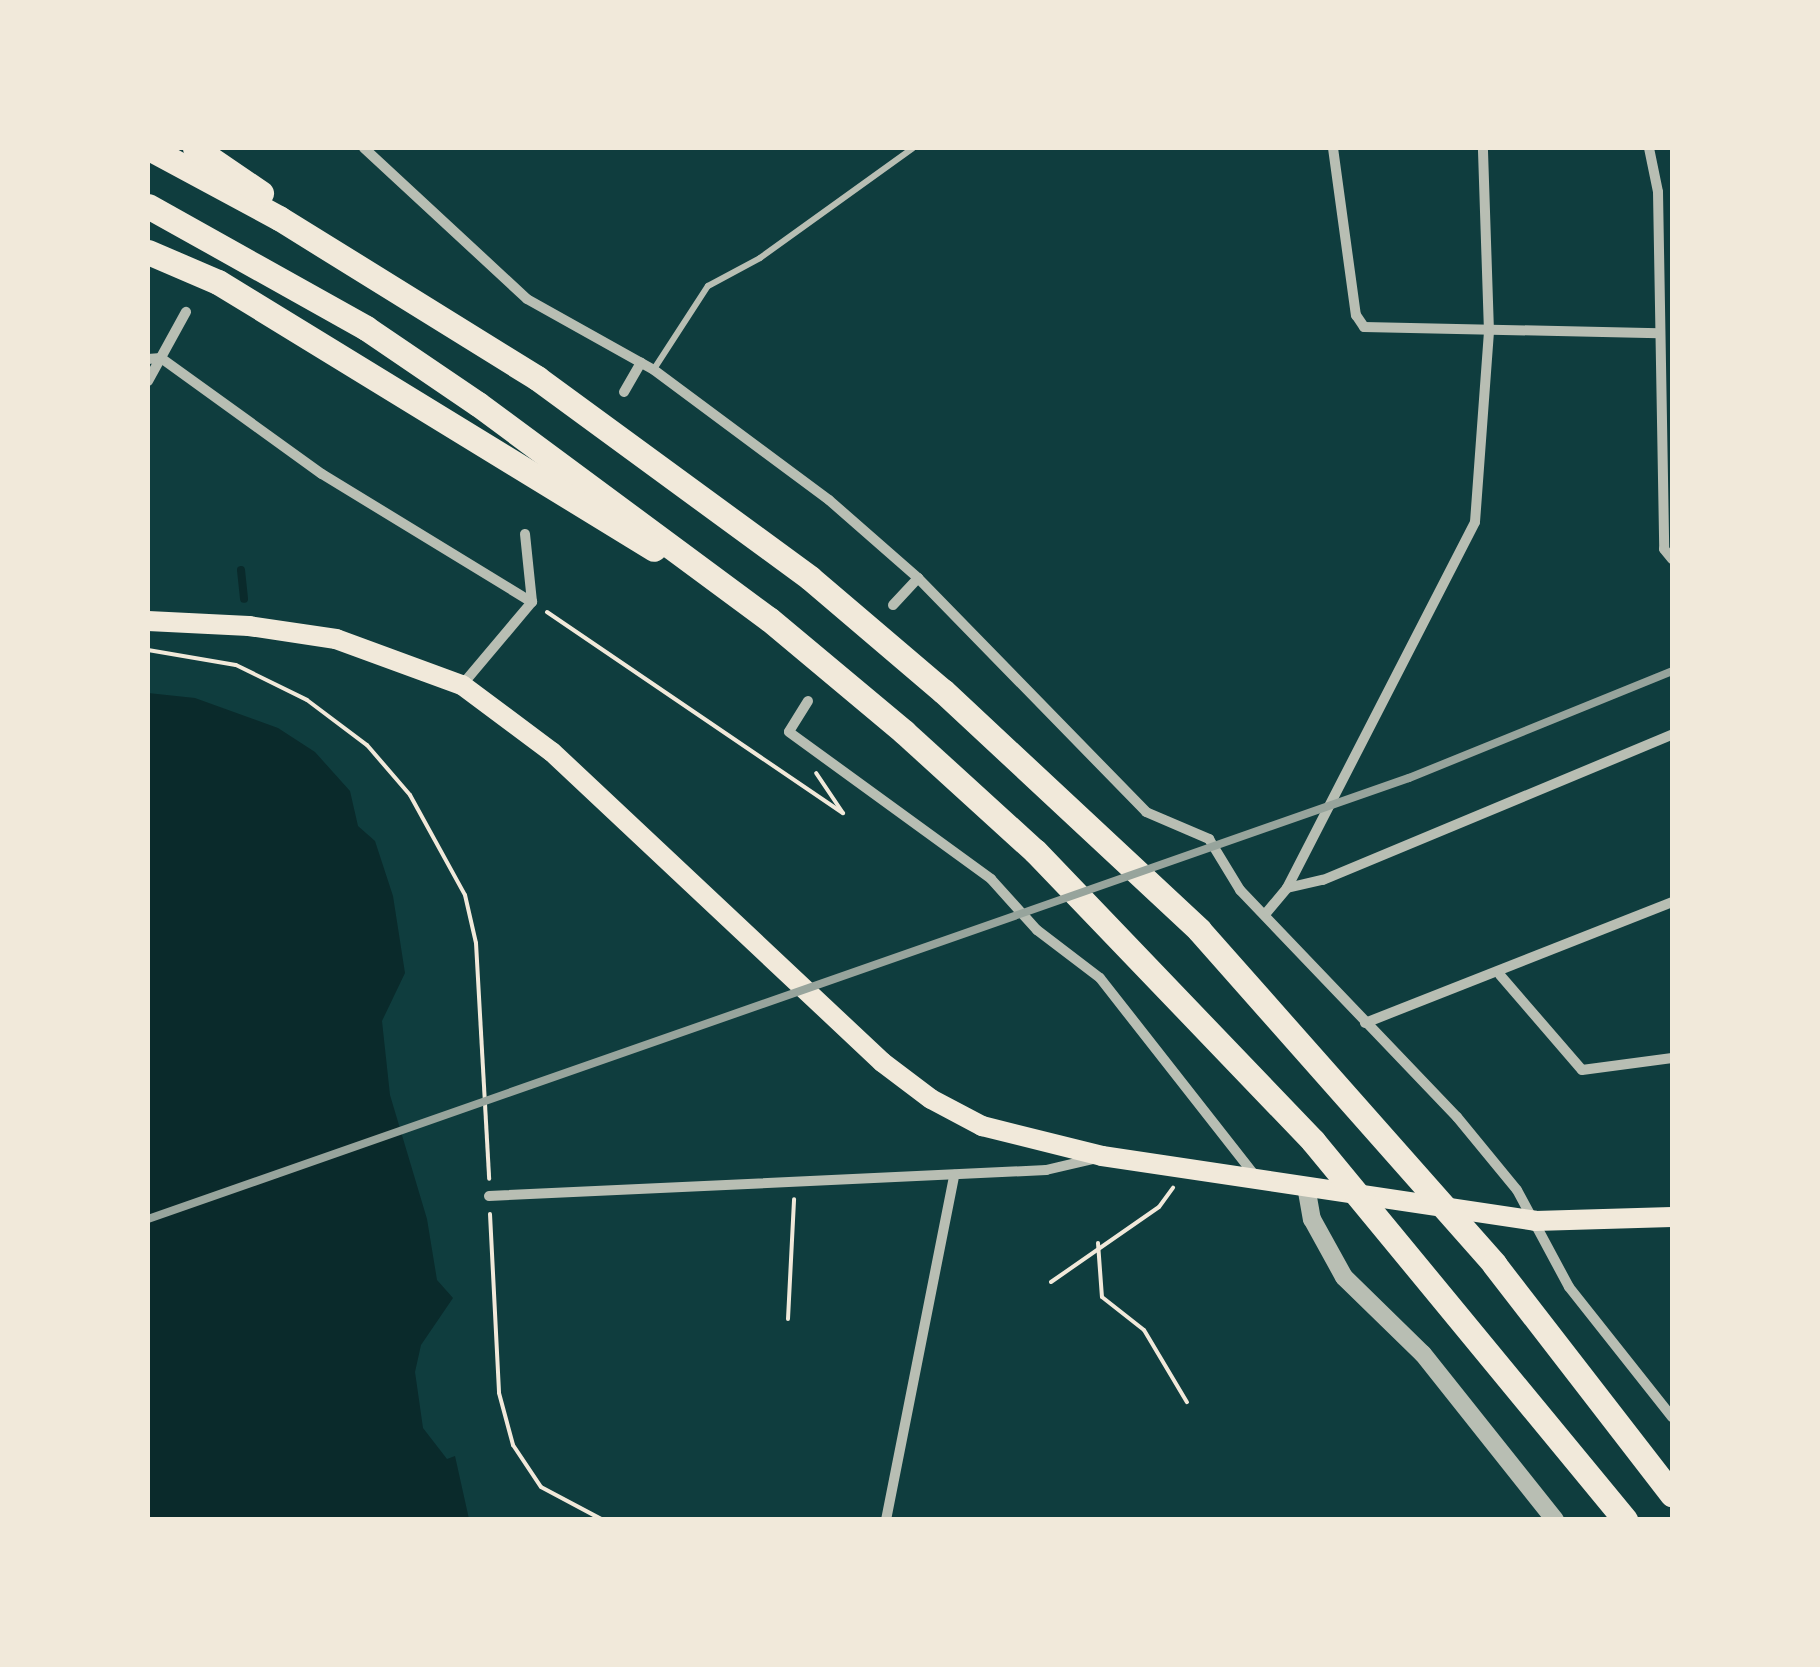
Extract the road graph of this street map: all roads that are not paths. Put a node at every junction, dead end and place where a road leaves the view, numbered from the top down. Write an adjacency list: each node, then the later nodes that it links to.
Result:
1 (149, 148): 13 (highway)
2 (195, 148): 13 (highway)
3 (364, 148): 18 (street)
4 (914, 148): 19 (lane)
5 (1333, 148): 14 (street)
6 (1484, 148): 14 (street)
7 (1649, 148): 9 (street)
8 (1672, 191): 9 (street)
9 (1658, 192): 15 (street)
10 (148, 206): 27 (highway)
11 (148, 252): 27 (highway)
12 (186, 312): 16 (street)
13 (449, 321): 46 (highway)
14 (1489, 332): 15 (street); 32 (street)
15 (1659, 333): 23 (street)
16 (160, 358): 17 (street); 20 (street); 25 (street)
17 (148, 359)
18 (642, 364): 19 (street); 21 (street)
19 (654, 370): 24 (street)
20 (148, 381)
21 (624, 392)
22 (525, 534): 25 (street)
23 (1672, 559)
24 (918, 578): 26 (street); 34 (street)
25 (532, 602): 29 (street)
26 (894, 605)
27 (769, 619): 49 (highway)
28 (148, 621): 29 (main road)
29 (462, 685): 38 (main road)
30 (808, 700): 40 (street)
31 (1672, 735): 32 (street)
32 (1287, 888): 34 (street)
33 (1672, 902): 35 (street)
34 (1267, 912): 36 (street)
35 (1500, 975): 36 (street); 37 (street)
36 (1365, 1023): 44 (street)
37 (1672, 1058)
38 (1102, 1156): 39 (street); 40 (main road)
39 (954, 1175): 42 (street); 47 (street)
40 (1255, 1176): 41 (main road)
41 (1306, 1186): 44 (main road); 48 (street)
42 (490, 1196)
43 (1672, 1218): 44 (main road)
44 (1535, 1221): 45 (street)
45 (1672, 1416)
46 (1672, 1494)
47 (886, 1520)
48 (1555, 1520)
49 (1625, 1520)

